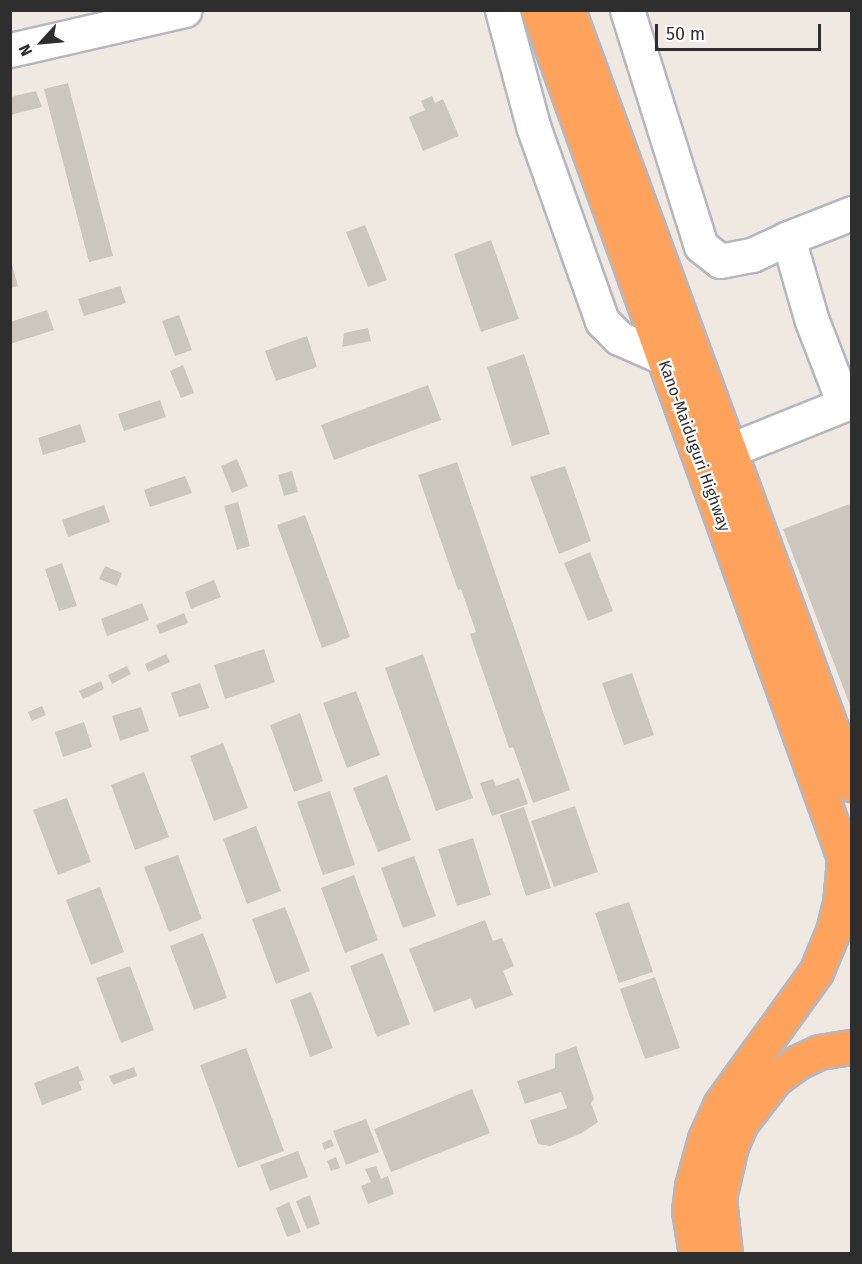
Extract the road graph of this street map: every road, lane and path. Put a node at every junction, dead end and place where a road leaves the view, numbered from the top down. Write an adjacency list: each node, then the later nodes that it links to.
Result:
1 (184, 10): 6 (street)
2 (502, 10): 9 (street)
3 (538, 10): 9 (highway, Kano-Maiduguri Highway)
4 (568, 10): 11 (highway, Kano-Maiduguri Highway)
5 (627, 10): 8 (street)
6 (10, 50)
7 (852, 213): 8 (street)
8 (788, 238): 10 (street)
9 (662, 357): 12 (highway, Kano-Maiduguri Highway)
10 (848, 403): 11 (street)
11 (730, 450): 12 (street); 13 (highway, Kano-Maiduguri Highway)
12 (699, 462): 14 (highway, Kano-Maiduguri Highway)
13 (852, 785)
14 (848, 870): 16 (highway)
15 (852, 1047): 17 (highway)
16 (696, 1254)
17 (725, 1254)

